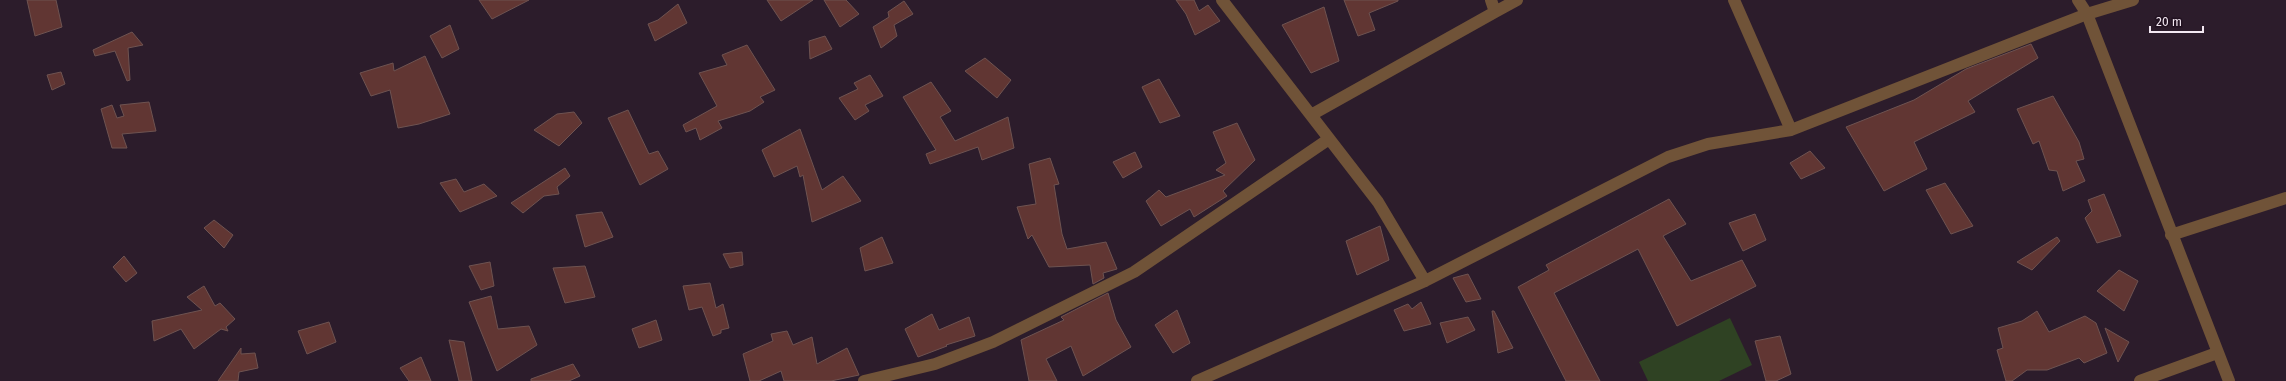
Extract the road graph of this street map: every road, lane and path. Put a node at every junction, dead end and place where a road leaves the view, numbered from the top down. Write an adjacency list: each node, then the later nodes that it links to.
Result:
1 (1222, 0): 9 (street)
2 (1491, 0): 7 (street)
3 (1517, 0): 7 (street)
4 (1734, 0): 10 (street)
5 (2078, 0): 8 (street)
6 (2132, 0): 8 (street)
7 (1495, 12): 9 (street)
8 (2087, 14): 10 (street); 13 (street)
9 (1311, 115): 11 (street)
10 (1791, 130): 14 (street)
11 (1329, 139): 14 (street); 16 (street)
12 (2286, 198): 13 (street)
13 (2171, 235): 15 (street)
14 (1425, 281): 17 (street)
15 (2217, 353): 18 (street); 19 (street)
16 (864, 381)
17 (1197, 381)
18 (2140, 381)
19 (2229, 381)

